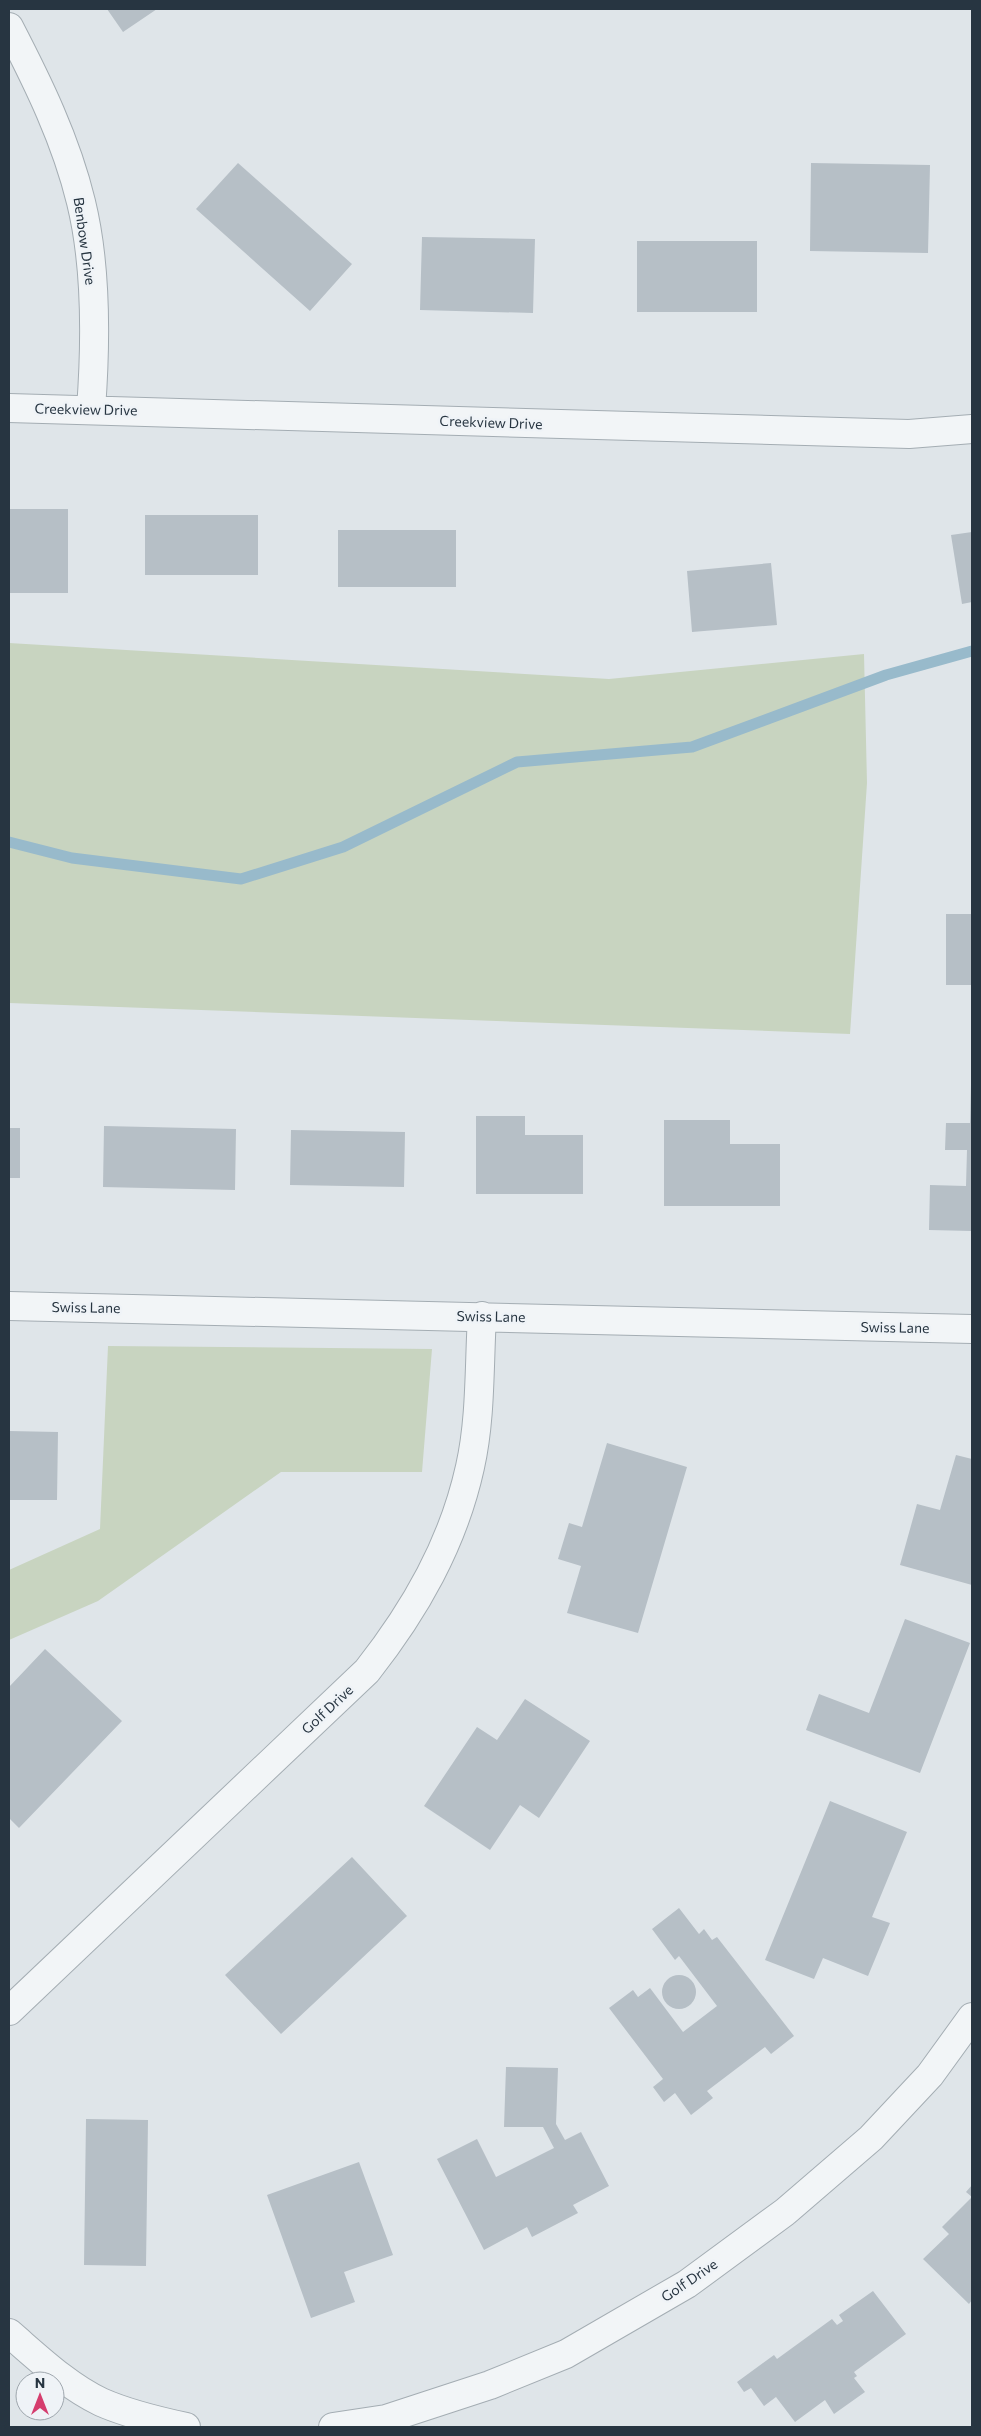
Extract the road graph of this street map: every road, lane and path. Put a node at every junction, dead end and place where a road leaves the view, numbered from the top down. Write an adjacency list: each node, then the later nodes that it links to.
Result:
1 (9, 27): 3 (street, Benbow Drive)
2 (9, 408): 3 (street, Creekview Drive)
3 (91, 409): 4 (street, Creekview Drive)
4 (972, 429)
5 (9, 1306): 6 (street, Swiss Lane)
6 (482, 1316): 7 (street, Swiss Lane); 8 (street, Golf Drive)
7 (972, 1329)
8 (9, 2010)
9 (972, 2017): 12 (street, Golf Drive)
10 (9, 2333): 11 (street)
11 (186, 2427)
12 (333, 2427)

